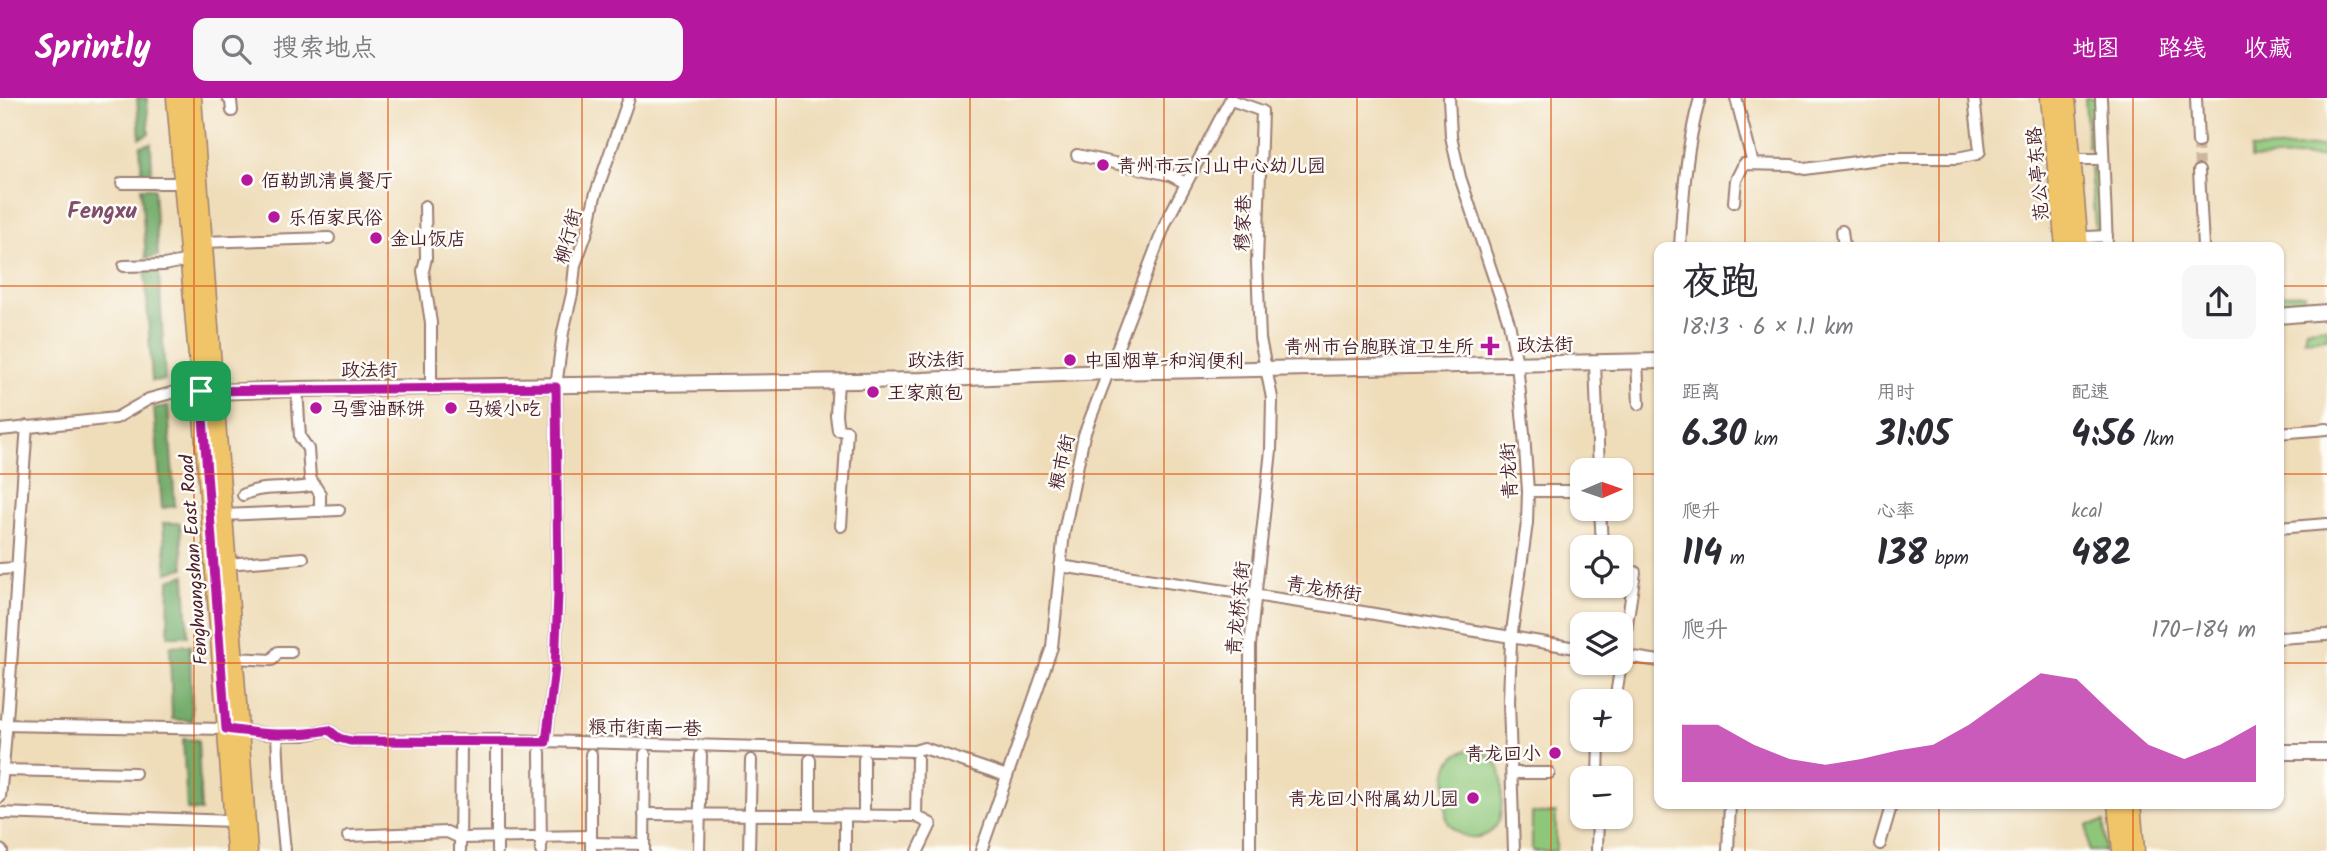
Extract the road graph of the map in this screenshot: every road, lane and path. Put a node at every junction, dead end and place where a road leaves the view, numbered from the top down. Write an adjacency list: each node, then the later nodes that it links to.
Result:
1 (176, 98): 22 (main road, Fenghuangshan East Road)
2 (192, 98): 29 (main road, Fenghuangshan East Road)
3 (228, 98): 14 (street)
4 (629, 98): 46 (street, 柳行街)
5 (1449, 98): 42 (street, 青龙街)
6 (1700, 98): 30 (street)
7 (1736, 98): 19 (street)
8 (1974, 98): 19 (street)
9 (2050, 98): 32 (main road, 范公亭东路)
10 (2066, 98): 17 (main road, 范公亭东路)
11 (2101, 98): 18 (street)
12 (2196, 98): 15 (street)
13 (1231, 99): 23 (street, 粮市街); 43 (street, 穆家巷)
14 (232, 111)
15 (2198, 142)
16 (1077, 155): 23 (street)
17 (2071, 159): 18 (street); 33 (main road, 范公亭东路)
18 (2103, 159): 28 (street)
19 (1753, 164): 24 (street)
20 (2199, 171): 34 (street)
21 (122, 183): 22 (street)
22 (183, 183): 35 (main road, Fenghuangshan East Road)
23 (1186, 183): 44 (street, 粮市街)
24 (1734, 202)
25 (425, 206): 47 (street)
26 (1842, 231): 31 (street)
27 (329, 238): 29 (street)
28 (2107, 241): 33 (street)
29 (202, 242): 49 (main road, Fenghuangshan East Road)
30 (1680, 242)
31 (1843, 242)
32 (2064, 242)
33 (2084, 242)
34 (2203, 242)
35 (189, 260): 36 (street); 49 (main road, Fenghuangshan East Road)
36 (124, 266)
37 (2327, 312): 38 (street)
38 (2284, 316)
39 (1637, 361): 40 (street, 政法街); 41 (street, 政法街); 50 (street)
40 (1654, 361)
41 (1595, 362): 42 (street, 政法街); 55 (street)
42 (1517, 364): 43 (street, 政法街); 57 (street, 青龙街)
43 (1266, 369): 44 (street, 政法街); 72 (street, 青龙桥东街)
44 (1107, 372): 45 (street, 政法街); 68 (street, 粮市街)
45 (838, 381): 46 (street, 政法街); 64 (street)
46 (556, 387): 47 (street, 政法街); 86 (street, 柳行街)
47 (431, 388): 48 (street, 政法街)
48 (297, 389): 49 (street, 政法街); 56 (street)
49 (207, 392): 51 (street); 62 (main road, Fenghuangshan East Road); 83 (main road, Fenghuangshan East Road)
50 (1639, 404)
51 (27, 426): 52 (street); 69 (street)
52 (0, 429)
53 (2327, 429): 54 (street)
54 (2284, 433)
55 (1599, 458)
56 (314, 485): 59 (street); 61 (street)
57 (1528, 491): 58 (street); 76 (street, 青龙街)
58 (1570, 491)
59 (243, 495)
60 (339, 510): 61 (street)
61 (320, 511): 62 (street)
62 (223, 515): 67 (main road, Fenghuangshan East Road)
63 (2327, 524): 65 (street)
64 (841, 526)
65 (2284, 528)
66 (303, 558): 67 (street)
67 (227, 564): 80 (main road, Fenghuangshan East Road)
68 (1060, 566): 72 (street, 青龙桥街); 101 (street, 粮市街)
69 (16, 568): 70 (street); 82 (street)
70 (0, 569)
71 (1635, 572): 73 (street)
72 (1255, 595): 76 (street, 青龙桥街); 136 (street, 青龙桥东街)
73 (1628, 612)
74 (2327, 635): 75 (street)
75 (2284, 638)
76 (1511, 639): 77 (street, 青龙桥街); 99 (street, 青龙街)
77 (1570, 647)
78 (291, 652): 80 (street)
79 (1633, 657): 81 (street)
80 (234, 659): 83 (main road, Fenghuangshan East Road)
81 (1654, 660)
82 (4, 725): 83 (street, 粮市街南一巷); 97 (street)
83 (233, 730): 84 (street, 粮市街南一巷); 115 (main road, Fenghuangshan East Road); 126 (main road, Fenghuangshan East Road)
84 (277, 735): 85 (street, 粮市街南一巷); 127 (street)
85 (461, 741): 86 (street, 粮市街南一巷); 120 (street)
86 (543, 747): 101 (street, 粮市街南一巷); 119 (street, 柳行街)
87 (497, 750): 118 (street)
88 (2284, 752): 89 (street)
89 (2327, 752)
90 (591, 754): 121 (street)
91 (645, 754): 108 (street)
92 (701, 755): 109 (street)
93 (864, 759): 113 (street)
94 (918, 759): 114 (street)
95 (751, 760): 110 (street)
96 (810, 760): 111 (street)
97 (3, 770): 98 (street); 102 (street)
98 (135, 773)
99 (1512, 773): 100 (street); 137 (street, 青龙街)
100 (1549, 773)
101 (1007, 776): 135 (street, 粮市街)
102 (0, 797)
103 (1730, 809): 138 (street)
104 (1890, 809): 122 (street)
105 (2118, 809): 139 (main road)
106 (2132, 809): 140 (main road)
107 (0, 813): 115 (street)
108 (644, 814): 109 (street); 123 (street)
109 (700, 815): 110 (street); 131 (street)
110 (750, 815): 111 (street); 132 (street)
111 (810, 815): 112 (street)
112 (845, 816): 113 (street); 133 (street)
113 (864, 816): 114 (street)
114 (916, 816): 134 (street)
115 (233, 821): 125 (main road, Fenghuangshan East Road)
116 (1598, 829): 124 (street)
117 (348, 836): 120 (street)
118 (497, 837): 119 (street); 120 (street); 129 (street)
119 (541, 837): 121 (street); 130 (street, 柳行街)
120 (460, 838): 128 (street)
121 (591, 843): 123 (street)
122 (1880, 844)
123 (644, 847)
124 (1597, 850)
125 (236, 851)
126 (248, 851)
127 (285, 851)
128 (460, 851)
129 (497, 851)
130 (541, 851)
131 (699, 851)
132 (749, 851)
133 (845, 851)
134 (918, 851)
135 (981, 851)
136 (1250, 851)
137 (1514, 851)
138 (1728, 851)
139 (2122, 851)
140 (2135, 851)

